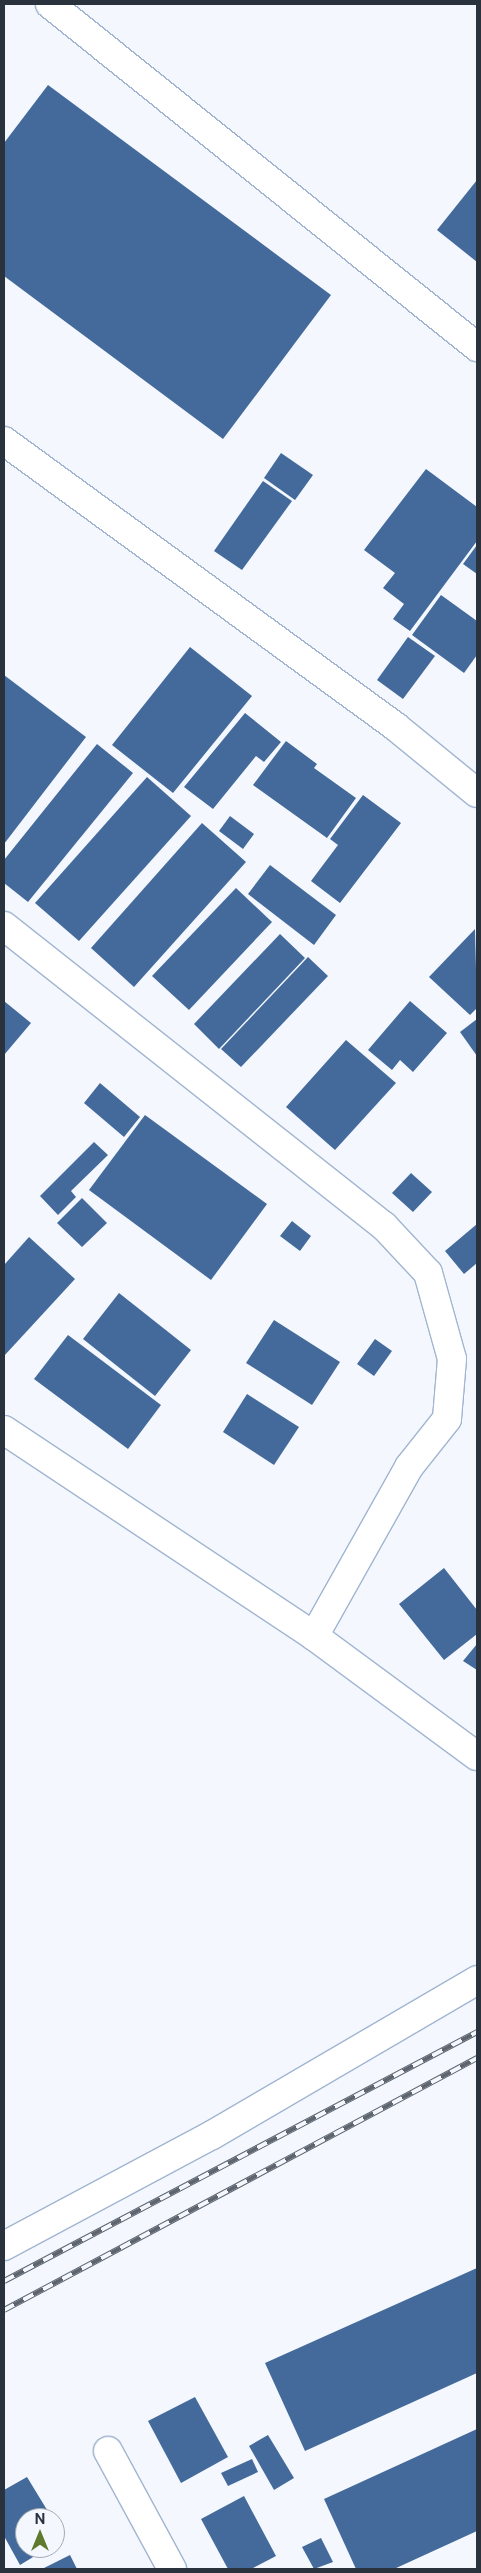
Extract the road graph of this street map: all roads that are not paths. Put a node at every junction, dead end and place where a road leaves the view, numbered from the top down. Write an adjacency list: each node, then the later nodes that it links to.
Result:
1 (50, 4): 2 (street)
2 (477, 347)
3 (4, 441): 4 (street)
4 (477, 793)
5 (4, 926): 7 (street)
6 (4, 1430): 7 (street)
7 (314, 1636): 8 (street)
8 (477, 1756)
9 (477, 1980): 10 (street)
10 (4, 2246)
11 (108, 2450): 12 (street)
12 (172, 2569)

